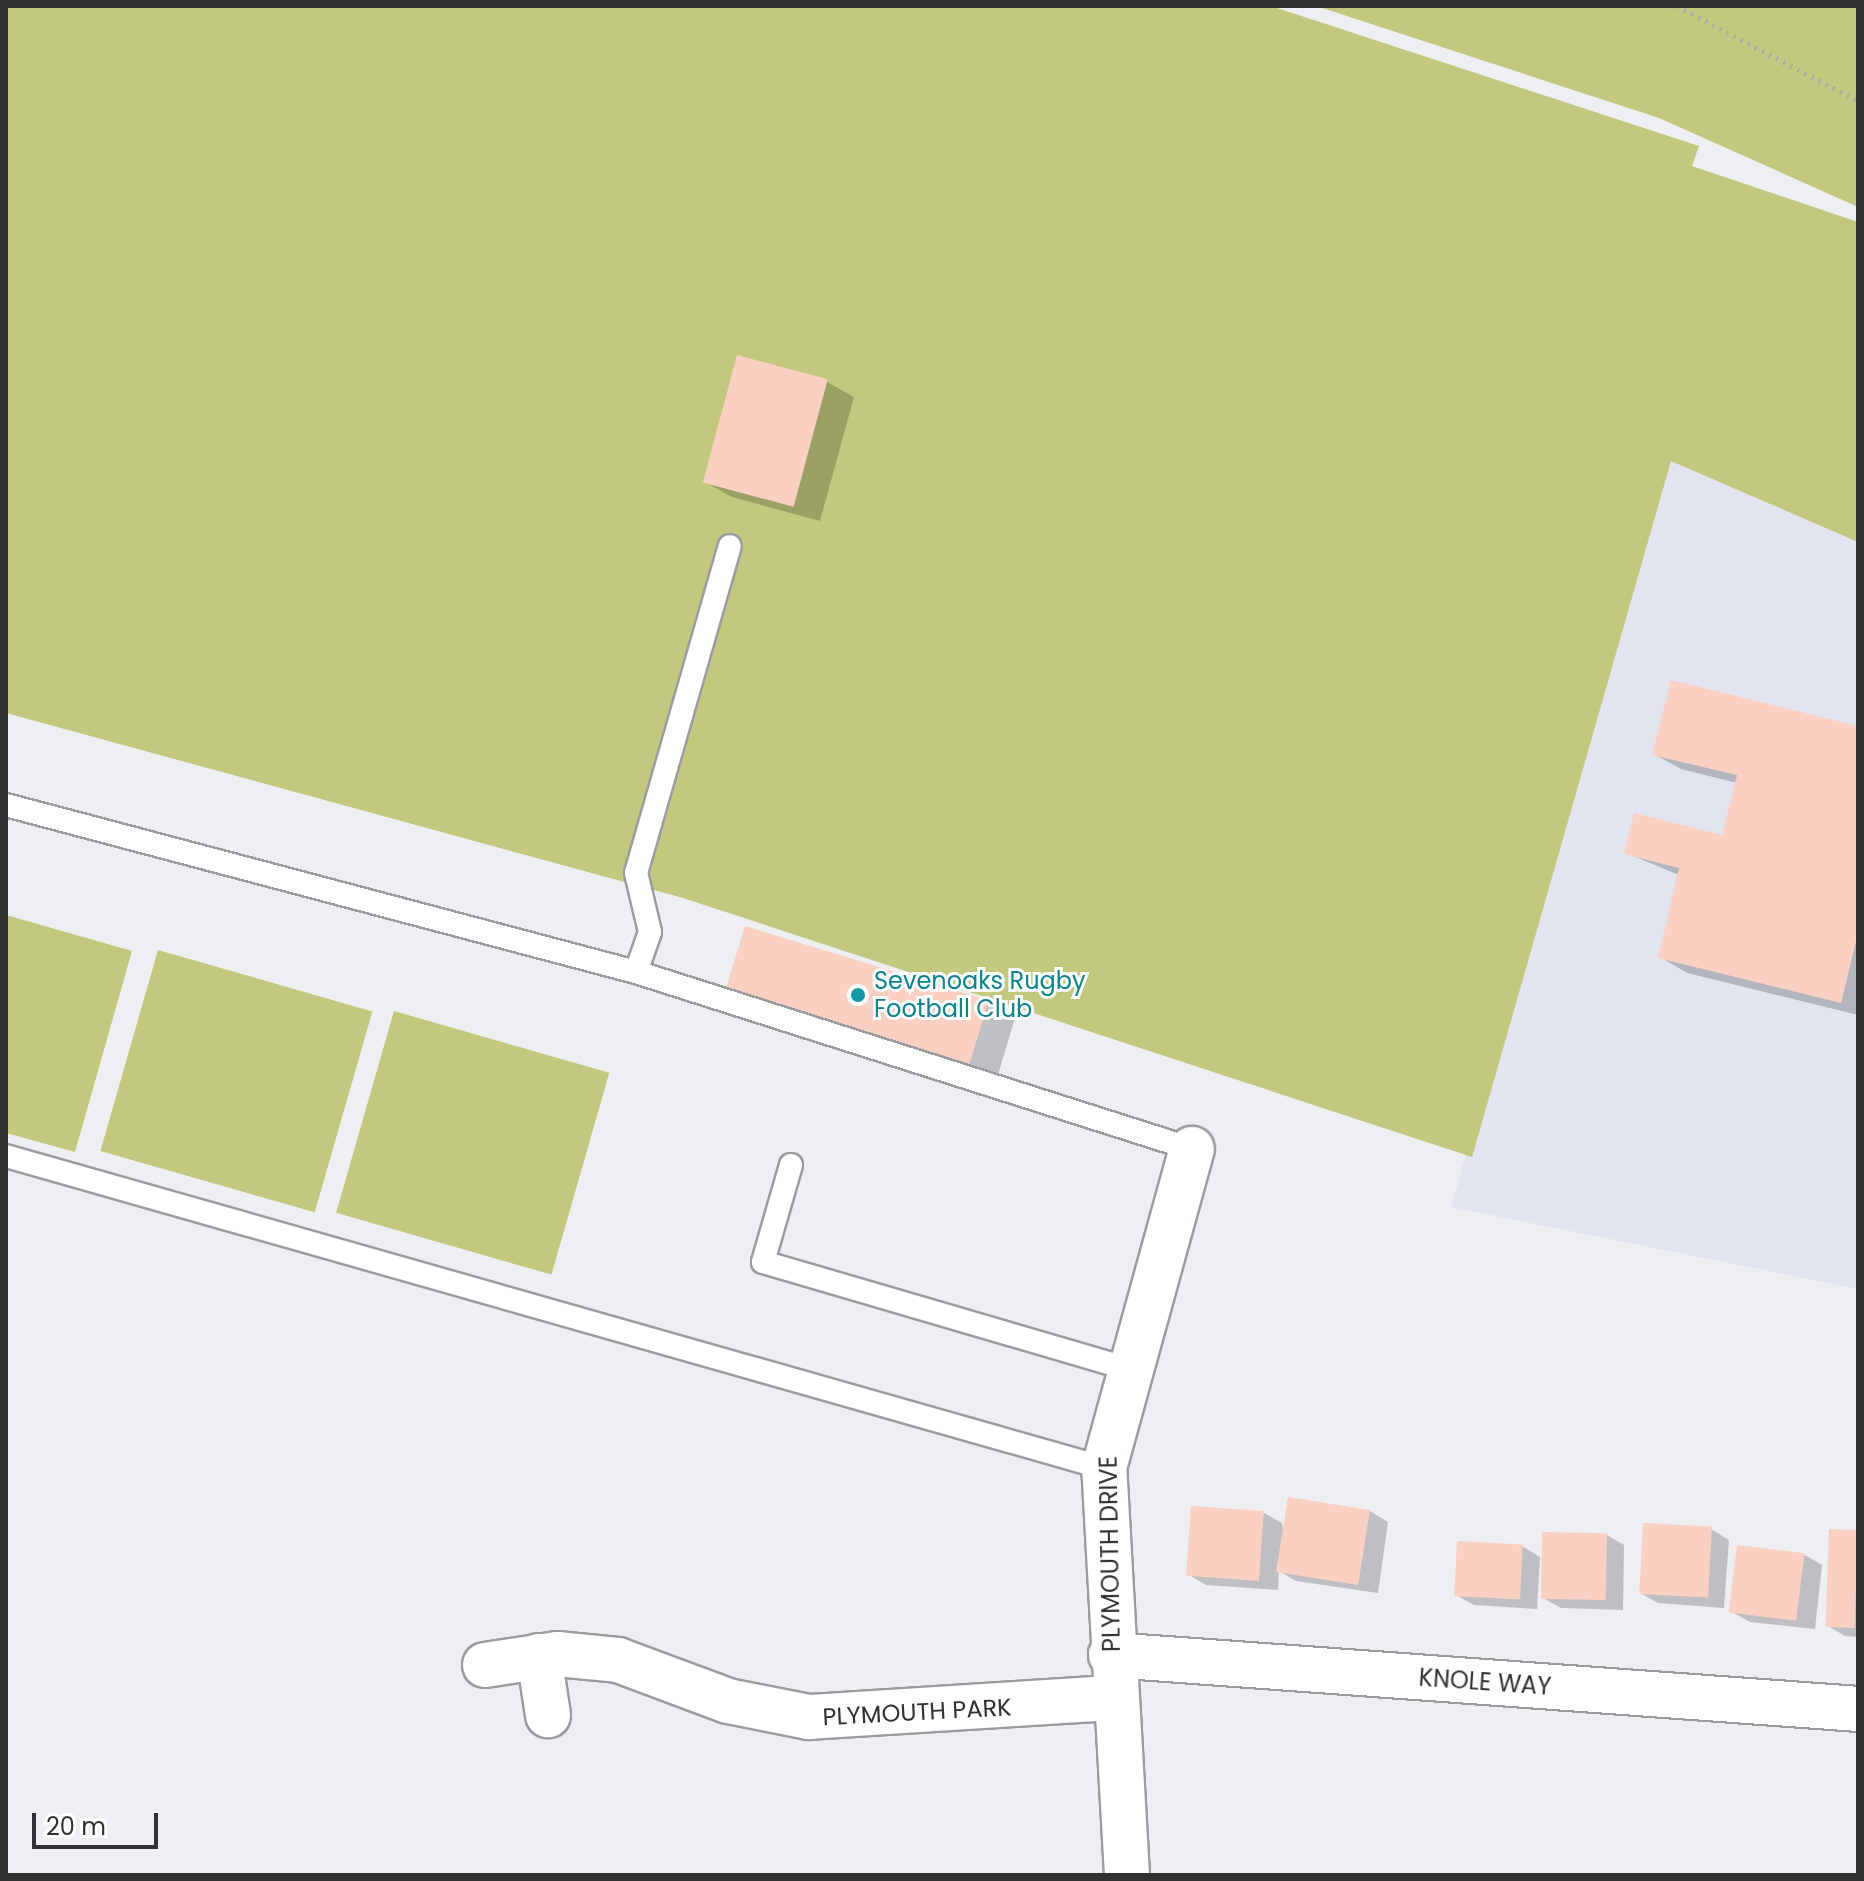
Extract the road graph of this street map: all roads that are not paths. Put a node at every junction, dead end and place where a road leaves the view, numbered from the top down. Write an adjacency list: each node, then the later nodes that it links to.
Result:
1 (730, 546): 3 (lane)
2 (6, 805): 3 (lane)
3 (636, 972): 4 (lane)
4 (1192, 1149): 7 (street, PLYMOUTH DRIVE)
5 (6, 1156): 8 (lane)
6 (791, 1165): 7 (lane)
7 (1126, 1368): 8 (street, PLYMOUTH DRIVE)
8 (1104, 1468): 9 (street, PLYMOUTH DRIVE)
9 (1111, 1655): 12 (street, PLYMOUTH DRIVE); 13 (street, KNOLE WAY)
10 (539, 1656): 11 (street, PLYMOUTH PARK); 12 (street, PLYMOUTH PARK); 14 (street)
11 (485, 1665)
12 (1112, 1698): 15 (street, PLYMOUTH DRIVE)
13 (1858, 1709)
14 (548, 1715)
15 (1127, 1875)

